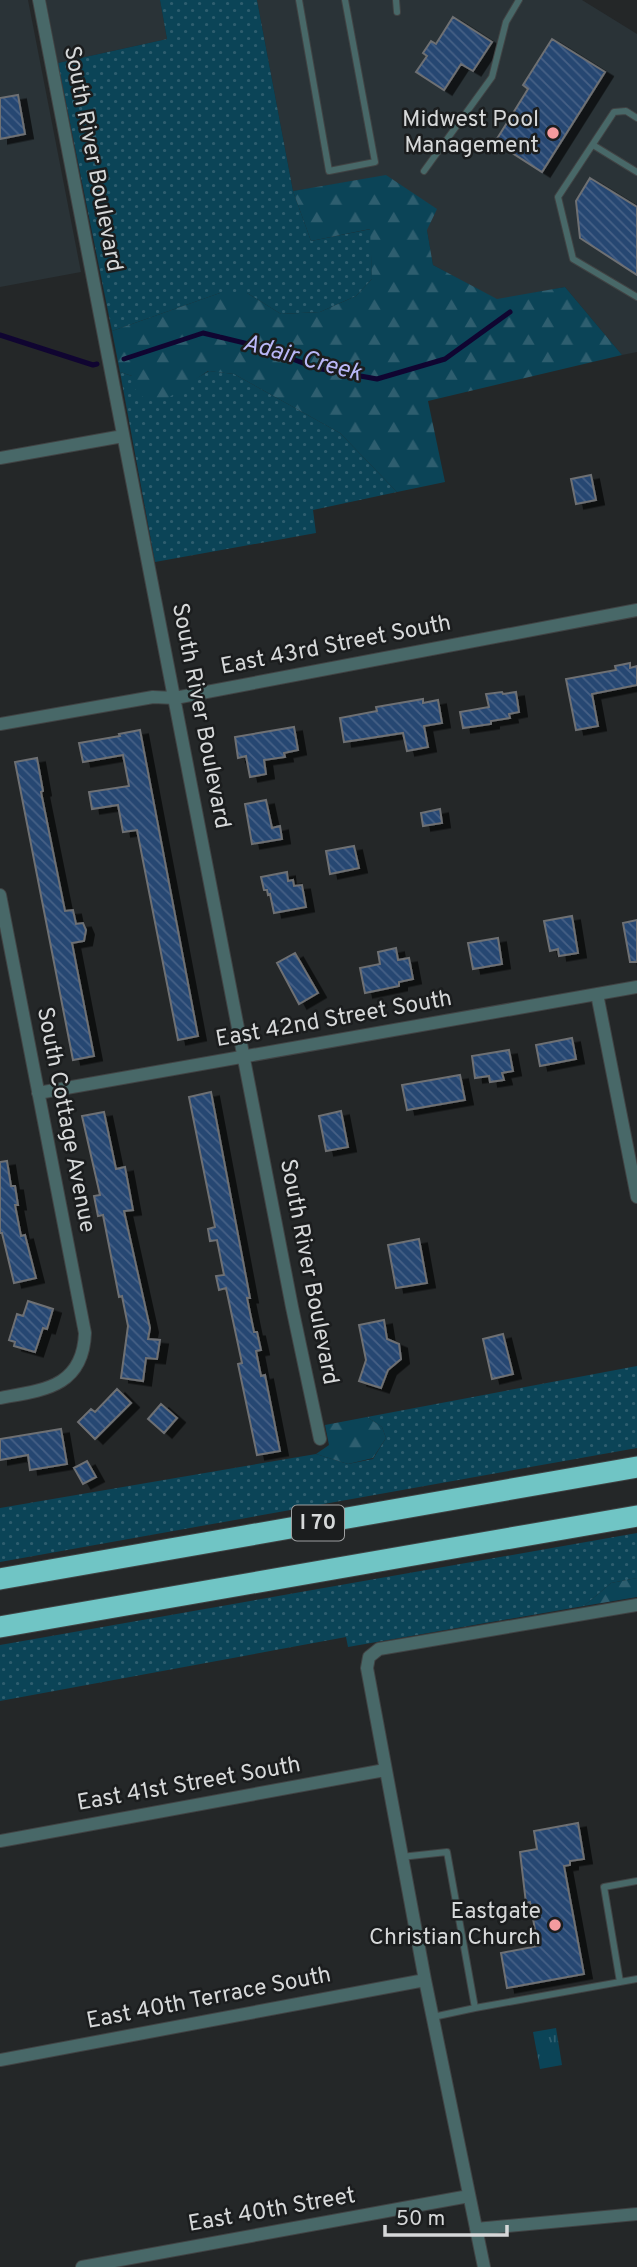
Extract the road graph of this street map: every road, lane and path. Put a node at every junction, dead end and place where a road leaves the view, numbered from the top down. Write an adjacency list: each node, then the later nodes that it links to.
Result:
1 (39, 0): 12 (street, South River Boulevard)
2 (299, 0): 3 (lane)
3 (345, 0)
4 (396, 0): 6 (lane)
5 (519, 0): 9 (lane)
6 (397, 12)
7 (637, 118): 8 (lane)
8 (593, 145): 10 (lane); 11 (lane)
9 (424, 171)
10 (637, 172)
11 (637, 297)
12 (123, 436): 13 (street); 15 (street, South River Boulevard)
13 (0, 458)
14 (637, 610): 15 (street, East 43rd Street South)
15 (175, 698): 16 (street, East 43rd Street South); 20 (street, South River Boulevard)
16 (0, 724)
17 (0, 895): 21 (street, South Cottage Avenue)
18 (637, 987): 19 (street, East 42nd Street South)
19 (597, 994): 20 (street, East 42nd Street South); 22 (street)
20 (244, 1058): 21 (street, East 42nd Street South); 24 (street, South River Boulevard)
21 (38, 1093): 23 (street, South Cottage Avenue)
22 (637, 1197)
23 (0, 1398)
24 (320, 1439)
25 (637, 1467): 27 (highway, I 70)
26 (637, 1516): 29 (highway, I 70)
27 (0, 1579)
28 (637, 1605): 30 (street)
29 (0, 1627)
30 (385, 1770): 31 (street, East 41st Street South); 32 (street)
31 (0, 1841)
32 (401, 1857): 35 (street); 37 (lane)
33 (637, 1881): 36 (lane)
34 (637, 1979): 36 (lane)
35 (425, 1980): 38 (street); 39 (street, East 40th Terrace South)
36 (621, 1982): 37 (lane)
37 (475, 2008): 38 (lane)
38 (433, 2017): 40 (street)
39 (0, 2060)
40 (469, 2196): 42 (street); 43 (street, East 40th Street)
41 (637, 2214): 42 (street)
42 (476, 2229): 44 (street)
43 (82, 2267)
44 (484, 2267)

